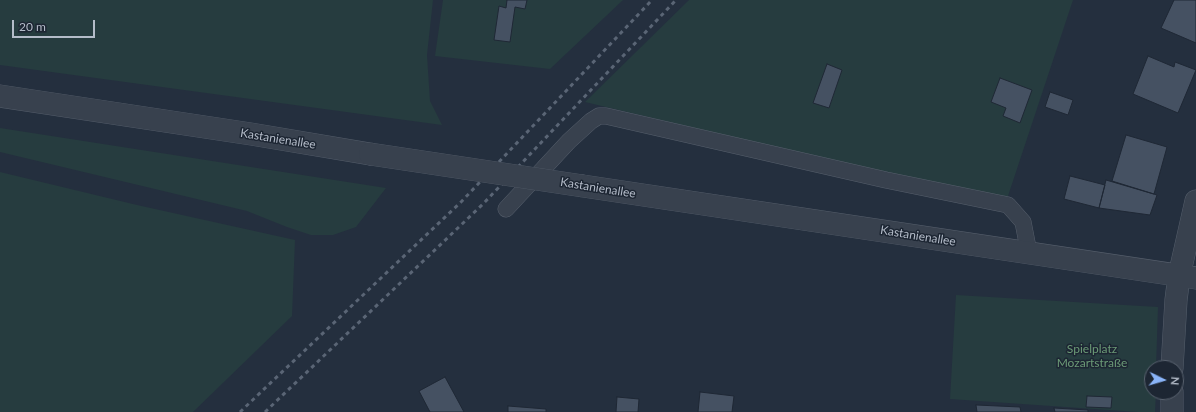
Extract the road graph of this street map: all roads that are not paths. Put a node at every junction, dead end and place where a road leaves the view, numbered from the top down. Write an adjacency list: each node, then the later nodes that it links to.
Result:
1 (0, 96): 4 (street, Kastanienallee, bridge)
2 (1196, 201): 5 (street)
3 (506, 209): 4 (lane)
4 (1029, 253): 5 (street, Kastanienallee)
5 (1188, 277): 6 (street)
6 (1172, 360)
7 (1172, 400): 8 (street)
8 (1172, 412)

